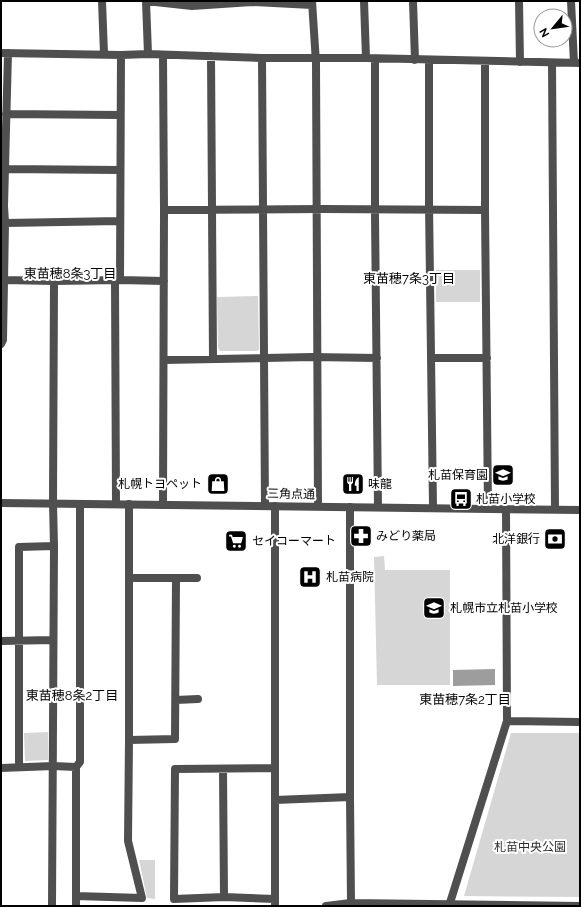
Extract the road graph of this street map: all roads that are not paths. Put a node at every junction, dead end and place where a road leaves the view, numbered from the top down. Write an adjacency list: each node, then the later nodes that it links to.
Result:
1 (102, 1): 11 (street)
2 (146, 1): 8 (street); 12 (street)
3 (364, 1): 18 (street)
4 (413, 1): 20 (street)
5 (519, 1): 23 (street)
6 (571, 1): 25 (street)
7 (252, 2): 8 (street); 9 (street)
8 (192, 3)
9 (312, 3): 17 (street)
10 (4, 53): 11 (street); 26 (street)
11 (104, 54): 14 (street)
12 (148, 54): 13 (street); 14 (street)
13 (164, 54): 15 (street); 34 (street)
14 (121, 55): 27 (street)
15 (211, 56): 16 (street); 35 (street)
16 (262, 58): 17 (street); 36 (street)
17 (316, 58): 18 (street); 32 (street)
18 (366, 58): 19 (street)
19 (375, 59): 20 (street); 37 (street)
20 (415, 60): 21 (street)
21 (429, 60): 22 (street); 33 (street)
22 (485, 61): 23 (street); 38 (street)
23 (520, 62): 24 (street)
24 (552, 62): 25 (street); 69 (street)
25 (577, 63)
26 (5, 110): 27 (street); 28 (street)
27 (120, 115): 30 (street)
28 (3, 157): 29 (street)
29 (5, 169): 30 (street); 31 (street)
30 (120, 170): 39 (street)
31 (3, 206): 40 (street)
32 (317, 209): 36 (street); 37 (street); 48 (street)
33 (429, 209): 37 (street); 38 (street); 51 (street)
34 (164, 210): 35 (street); 45 (street)
35 (212, 210): 36 (street); 53 (street)
36 (263, 210): 49 (street)
37 (376, 210): 50 (street)
38 (485, 210): 52 (street)
39 (120, 221): 40 (street); 43 (street)
40 (5, 223): 41 (street)
41 (2, 256): 42 (street)
42 (4, 280): 44 (street); 46 (street)
43 (118, 280): 44 (street); 45 (street); 58 (street)
44 (54, 281): 56 (street)
45 (164, 281): 54 (street)
46 (2, 309): 47 (street)
47 (1, 344)
48 (317, 357): 49 (street); 50 (street); 63 (street)
49 (264, 358): 53 (street); 61 (street)
50 (377, 358): 65 (street)
51 (431, 358): 52 (street); 66 (street)
52 (487, 358): 67 (street)
53 (213, 359): 54 (street)
54 (164, 360): 60 (street)
55 (1, 503): 56 (street, 三角点通)
56 (53, 503): 57 (street, 三角点通); 71 (street)
57 (80, 504): 58 (street, 三角点通); 85 (street)
58 (116, 504): 59 (street, 三角点通)
59 (129, 504): 60 (street, 三角点通); 72 (street)
60 (163, 505): 61 (street, 三角点通)
61 (265, 506): 62 (street, 三角点通)
62 (275, 506): 63 (street, 三角点通); 87 (street)
63 (318, 506): 64 (street, 三角点通)
64 (350, 507): 65 (street, 三角点通); 89 (street)
65 (378, 507): 66 (street, 三角点通)
66 (433, 507): 67 (street, 三角点通)
67 (488, 509): 68 (street, 三角点通)
68 (506, 509): 69 (street, 三角点通); 80 (street)
69 (555, 509): 70 (street, 三角点通)
70 (580, 510)
71 (54, 546): 75 (street); 76 (street)
72 (129, 578): 73 (street); 82 (street)
73 (176, 578): 74 (street); 79 (street)
74 (197, 578)
75 (18, 640): 76 (street); 77 (street); 84 (street)
76 (53, 640): 83 (street)
77 (1, 641)
78 (198, 699): 79 (street)
79 (176, 700): 82 (street)
80 (507, 721): 81 (street); 102 (street)
81 (580, 722)
82 (129, 740): 93 (street)
83 (53, 766): 84 (street); 85 (street); 99 (street)
84 (18, 767): 86 (street)
85 (76, 767): 91 (street)
86 (1, 768)
87 (275, 768): 88 (street); 90 (street)
88 (223, 769): 92 (street); 92 (street)
89 (350, 797): 90 (street); 95 (street)
90 (275, 800): 94 (street)
91 (76, 896): 93 (street); 100 (street)
92 (224, 897): 94 (street)
93 (142, 902)
94 (275, 902)
95 (351, 903): 96 (street); 101 (street)
96 (376, 905): 97 (street)
97 (423, 905): 102 (street)
98 (508, 905): 102 (street); 103 (street)
99 (52, 906)
100 (76, 906)
101 (326, 906)
102 (449, 906)
103 (565, 906): 104 (street)
104 (580, 906)

